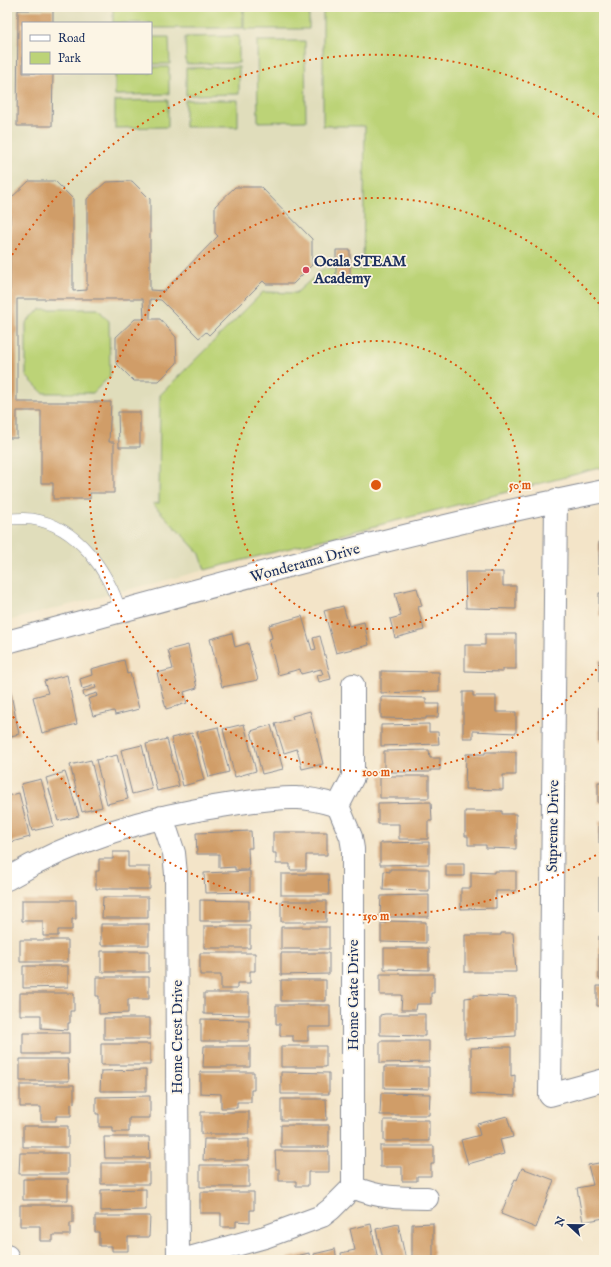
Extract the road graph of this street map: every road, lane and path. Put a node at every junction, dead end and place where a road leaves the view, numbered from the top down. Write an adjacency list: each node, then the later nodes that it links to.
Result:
1 (604, 491): 2 (street, Wonderama Drive)
2 (556, 500): 4 (street, Wonderama Drive); 10 (street, Supreme Drive)
3 (7, 519): 4 (lane)
4 (121, 612): 5 (street, Wonderama Drive)
5 (7, 642)
6 (353, 685): 7 (street)
7 (338, 806): 8 (street); 11 (street, Home Gate Drive)
8 (162, 817): 9 (street); 15 (street, Home Crest Drive)
9 (7, 879)
10 (604, 1080)
11 (353, 1188): 12 (street); 16 (street)
12 (427, 1198)
13 (7, 1256): 14 (street)
14 (8, 1260)
15 (178, 1260)
16 (182, 1260)

